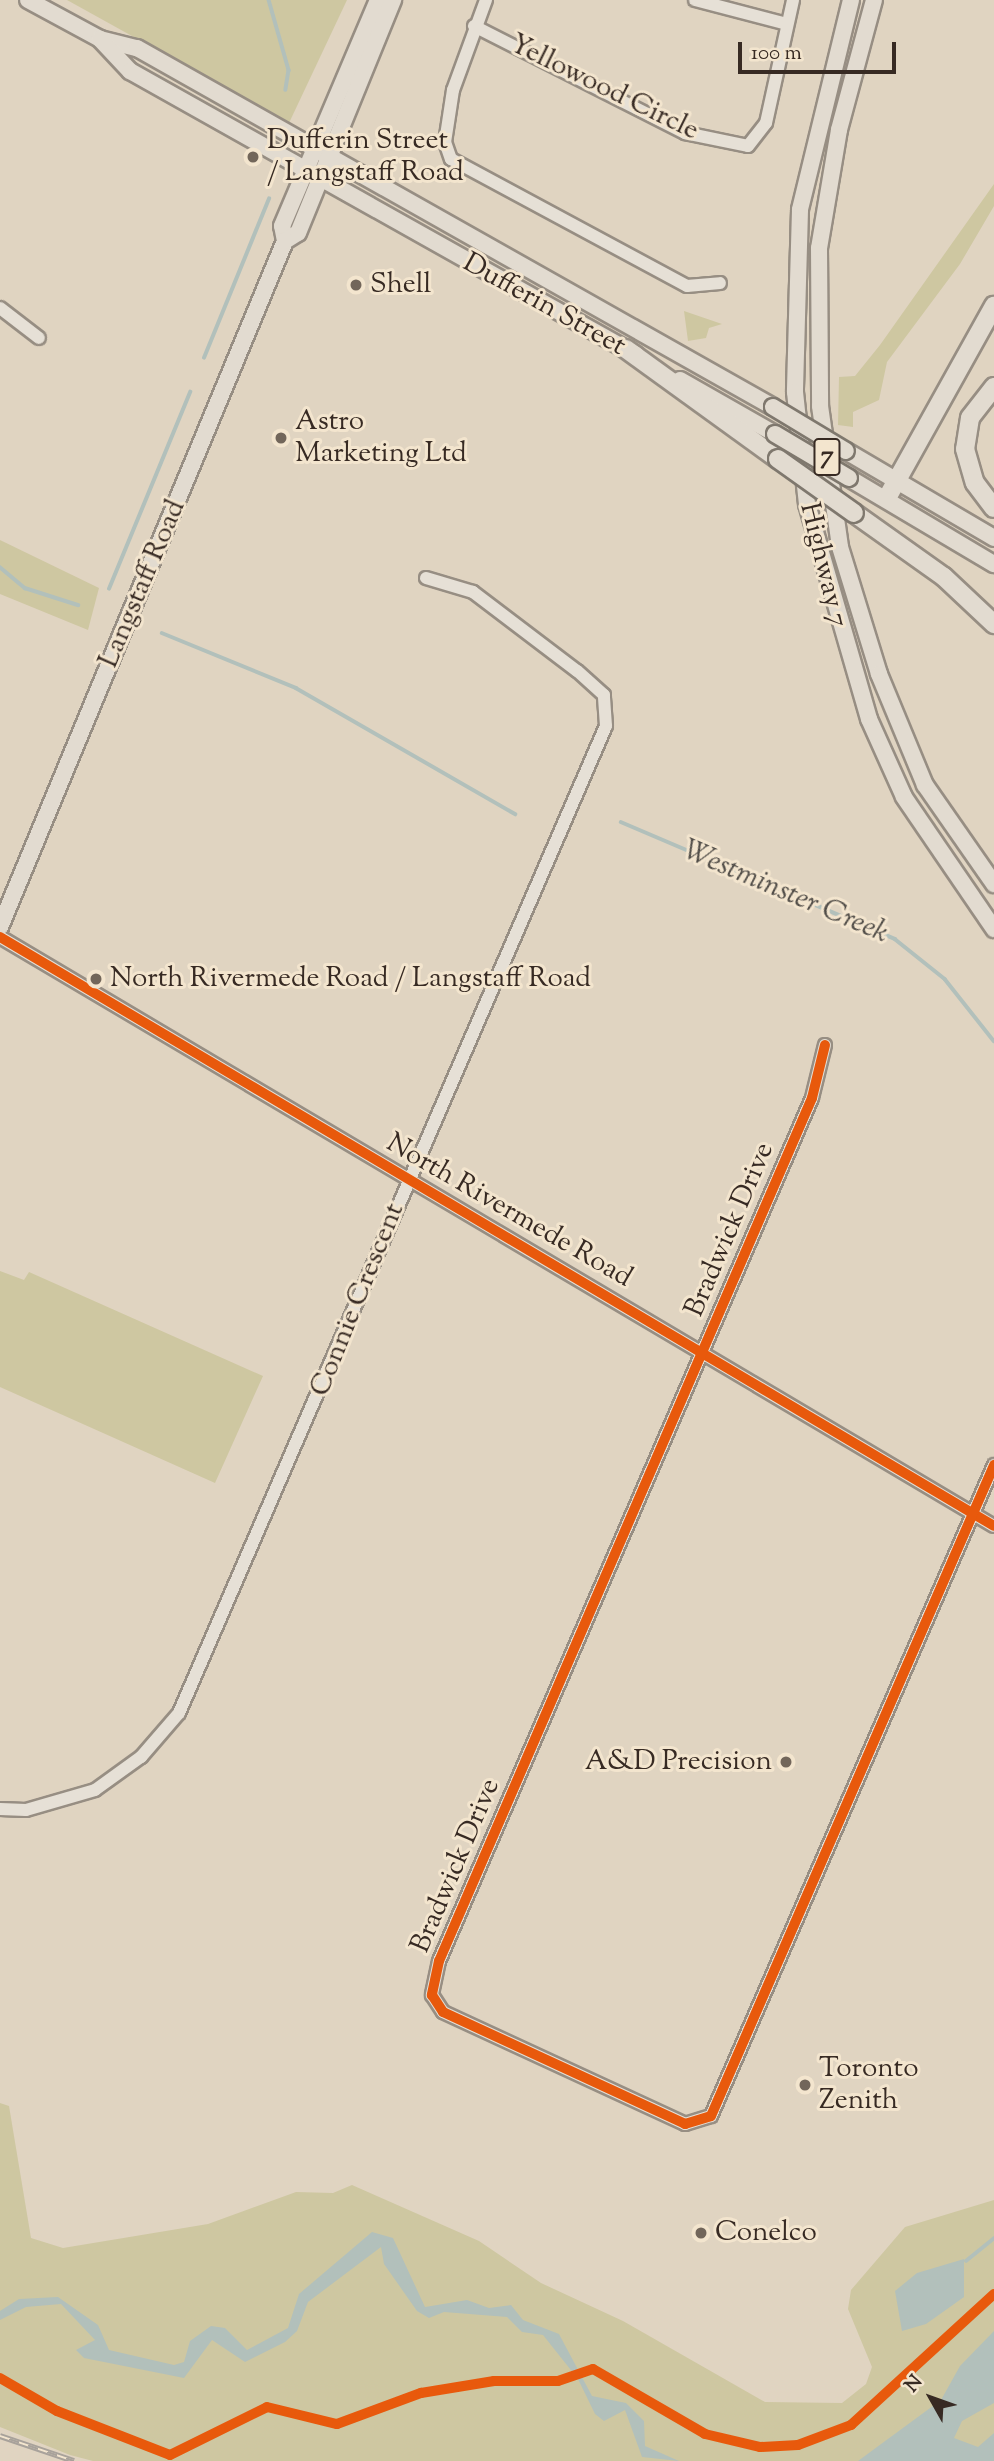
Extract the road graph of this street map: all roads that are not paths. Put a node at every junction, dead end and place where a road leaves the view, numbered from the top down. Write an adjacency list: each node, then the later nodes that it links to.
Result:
1 (29, 0): 11 (main road, Dufferin Street)
2 (378, 0): 12 (main road, Langstaff Road)
3 (393, 0): 12 (main road, Langstaff Road)
4 (486, 0): 10 (street, Yellowood Circle)
5 (695, 0): 9 (street)
6 (793, 0): 9 (street, Yellowood Circle)
7 (851, 0): 31 (main road, Highway 7 / 7)
8 (874, 0): 29 (main road, Highway 7 / 7)
9 (787, 24): 10 (street, Yellowood Circle)
10 (474, 26): 16 (street, Yellowood Circle)
11 (100, 39): 12 (main road, Dufferin Street); 13 (main road, Dufferin Street)
12 (322, 151): 13 (main road, Langstaff Road); 14 (main road, Langstaff Road); 22 (main road, Dufferin Street, bridge)
13 (304, 170): 14 (main road, Dufferin Street); 15 (main road, Langstaff Road)
14 (319, 178): 15 (main road, Langstaff Road); 20 (main road, Dufferin Street)
15 (285, 241): 30 (main road, Langstaff Road)
16 (720, 283)
17 (994, 306): 22 (highway)
18 (0, 307): 19 (street)
19 (39, 338)
20 (626, 349): 23 (main road, Dufferin Street, bridge); 28 (highway, bridge)
21 (994, 387): 24 (highway)
22 (896, 478): 23 (highway); 25 (main road, Dufferin Street)
23 (887, 498): 26 (main road, Dufferin Street)
24 (994, 509)
25 (994, 538)
26 (994, 564)
27 (426, 578): 34 (street, Connie Crescent)
28 (994, 624)
29 (994, 884)
30 (0, 927)
31 (994, 929)
32 (0, 937): 34 (street, North Rivermede Road)
33 (825, 1045): 35 (street, Bradwick Drive)
34 (408, 1178): 35 (street, North Rivermede Road); 39 (street, Connie Crescent)
35 (703, 1351): 37 (street, North Rivermede Road); 37 (street, Bradwick Drive)
36 (994, 1465): 37 (street, Bradwick Drive)
37 (973, 1513): 38 (street, North Rivermede Road)
38 (994, 1526)
39 (0, 1809)

